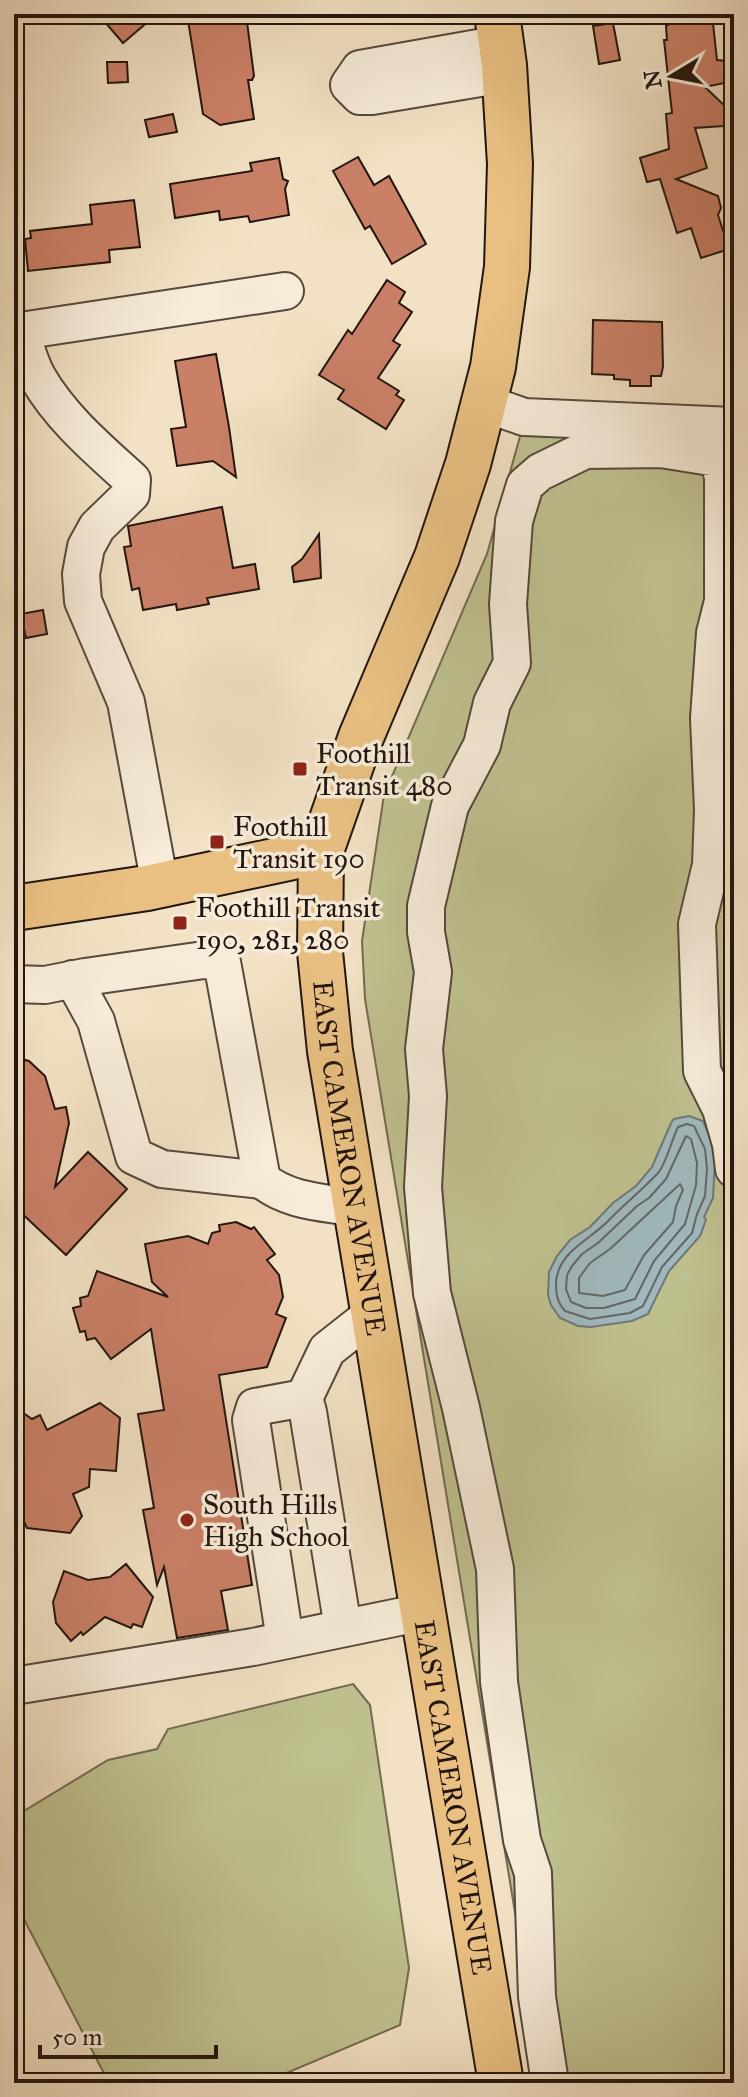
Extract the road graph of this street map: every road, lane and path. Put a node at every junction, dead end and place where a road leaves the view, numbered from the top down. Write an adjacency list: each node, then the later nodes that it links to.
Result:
1 (501, 44): 4 (main road, EAST CAMERON AVENUE)
2 (285, 291): 3 (street)
3 (17, 331): 7 (street)
4 (484, 403): 5 (street); 6 (main road, EAST CAMERON AVENUE)
5 (734, 426)
6 (321, 851): 7 (main road); 13 (main road, EAST CAMERON AVENUE)
7 (160, 885): 8 (main road)
8 (14, 908)
9 (73, 979): 10 (street); 12 (street); 12 (street)
10 (14, 984)
11 (734, 1169): 21 (street)
12 (262, 1180): 13 (street)
13 (356, 1208): 14 (main road, EAST CAMERON AVENUE)
14 (374, 1313): 15 (street); 16 (main road, EAST CAMERON AVENUE)
15 (304, 1398): 17 (street); 18 (street)
16 (423, 1612): 17 (street); 20 (main road, EAST CAMERON AVENUE)
17 (343, 1628): 18 (street)
18 (285, 1640): 19 (street)
19 (14, 1686)
20 (501, 2083)
21 (550, 2083)

